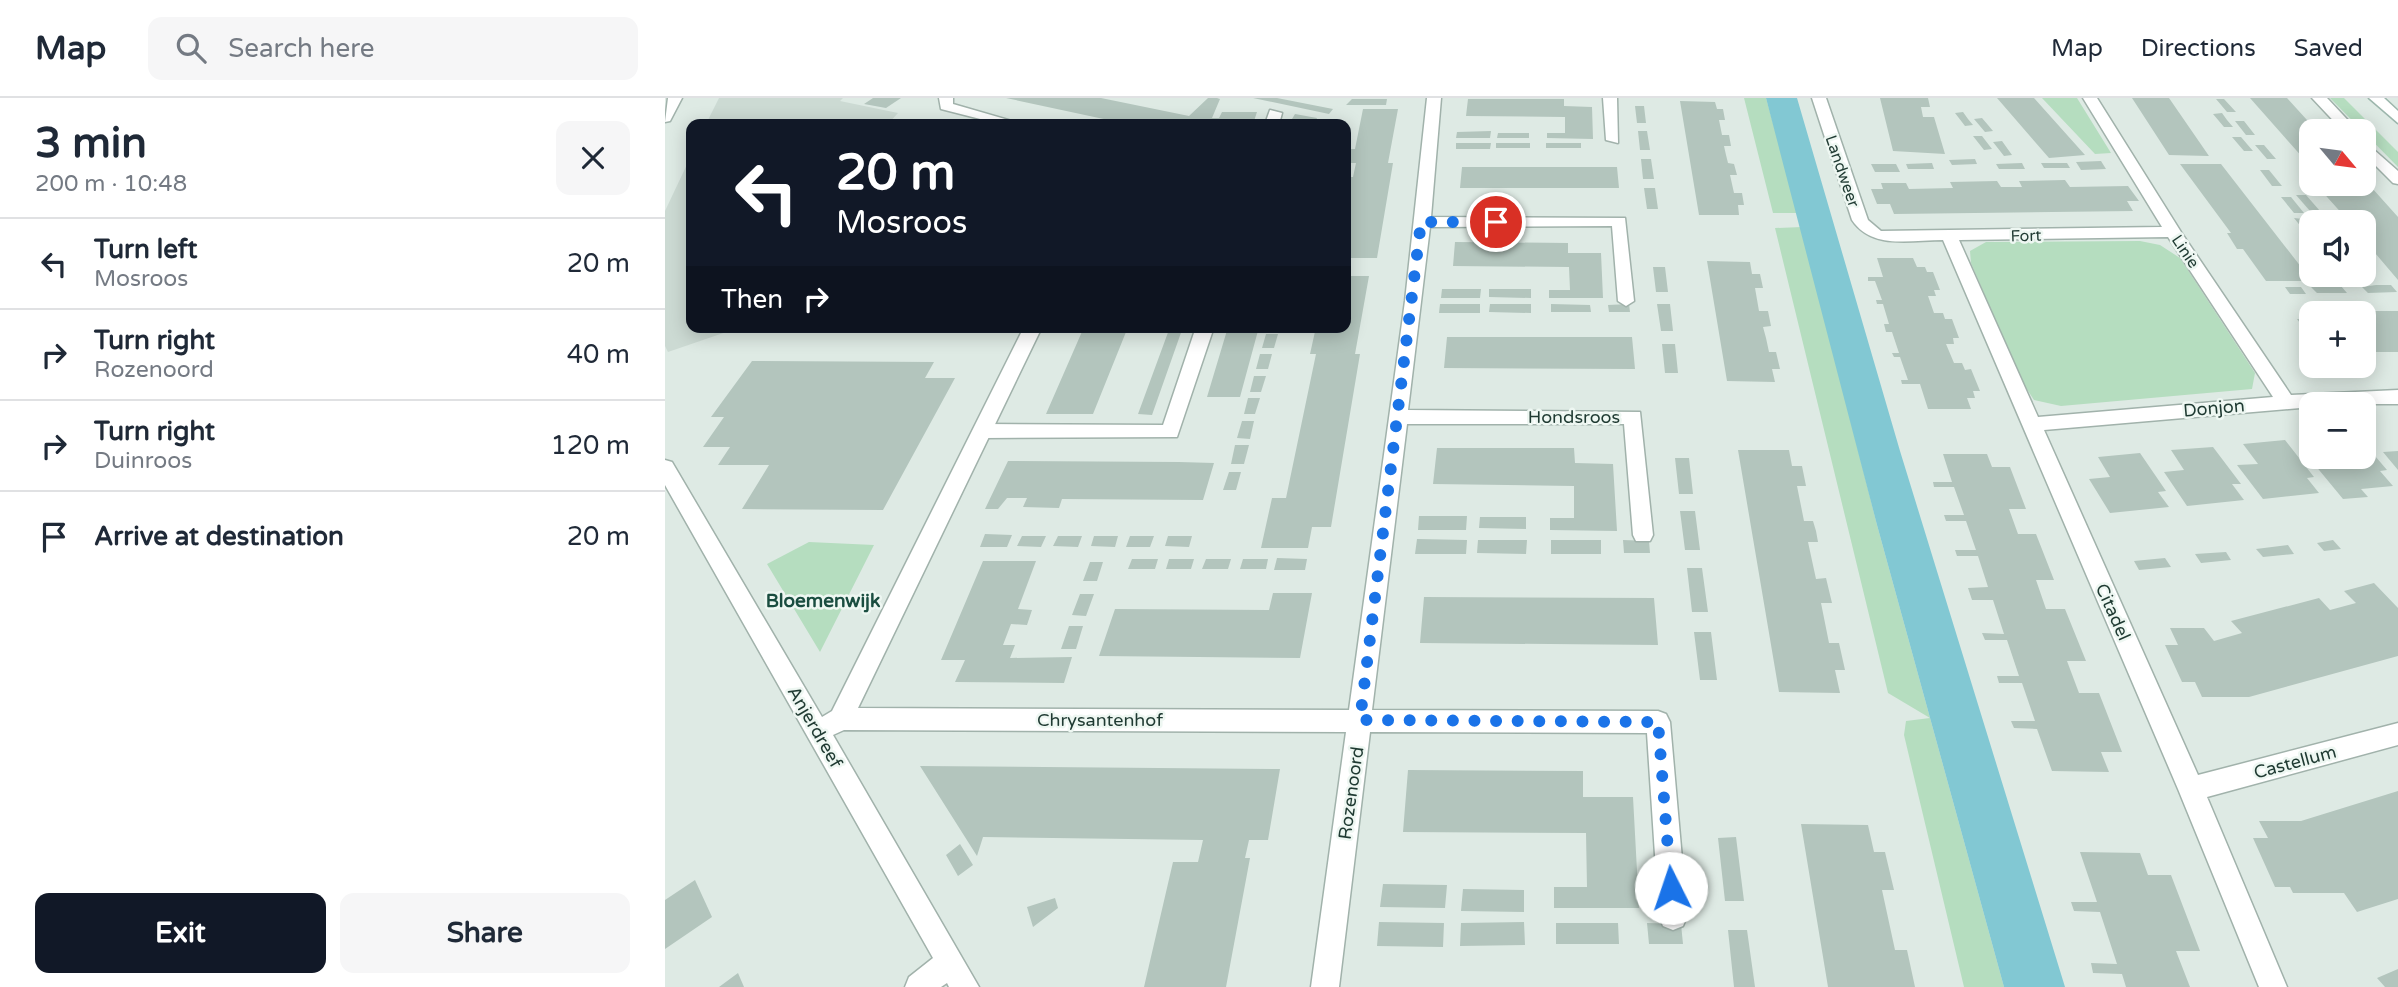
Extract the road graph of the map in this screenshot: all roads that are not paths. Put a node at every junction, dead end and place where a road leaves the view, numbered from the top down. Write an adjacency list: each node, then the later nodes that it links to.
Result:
1 (675, 98): 9 (street)
2 (946, 98): 10 (street)
3 (1434, 98): 16 (street, Rozenoord)
4 (1610, 98): 13 (street)
5 (1819, 98): 18 (street, Landweer)
6 (2090, 98): 17 (street, Linie)
7 (2319, 98): 11 (street)
8 (2376, 98): 12 (street)
9 (665, 118)
10 (995, 119)
11 (2339, 119)
12 (2398, 119)
13 (1613, 140)
14 (2377, 158): 15 (street)
15 (2398, 180)
16 (1421, 222): 20 (street); 25 (street, Rozenoord)
17 (2173, 232): 19 (street, Fort); 24 (street, Linie)
18 (1878, 236): 19 (street, Fort)
19 (1950, 237): 26 (street, Citadel)
20 (1626, 301)
21 (1030, 333): 27 (street)
22 (1203, 333): 27 (street)
23 (2398, 397): 24 (street, Donjon)
24 (2286, 402): 26 (street, Donjon)
25 (1397, 417): 29 (street, Hondsroos); 31 (street, Rozenoord)
26 (2031, 424): 34 (street, Citadel)
27 (984, 431): 30 (street)
28 (665, 467): 32 (street, Anjerdreef)
29 (1643, 535)
30 (839, 719): 31 (street, Chrysantenhof); 32 (street)
31 (1360, 720): 35 (street, Chrysantenhof); 39 (street, Rozenoord)
32 (819, 734): 36 (street, Anjerdreef)
33 (2398, 734): 34 (street, Castellum)
34 (2191, 789): 40 (street, Citadel)
35 (1673, 916)
36 (950, 962): 37 (street); 38 (street, Anjerdreef)
37 (919, 987)
38 (965, 987)
39 (1325, 987)
40 (2273, 987)

